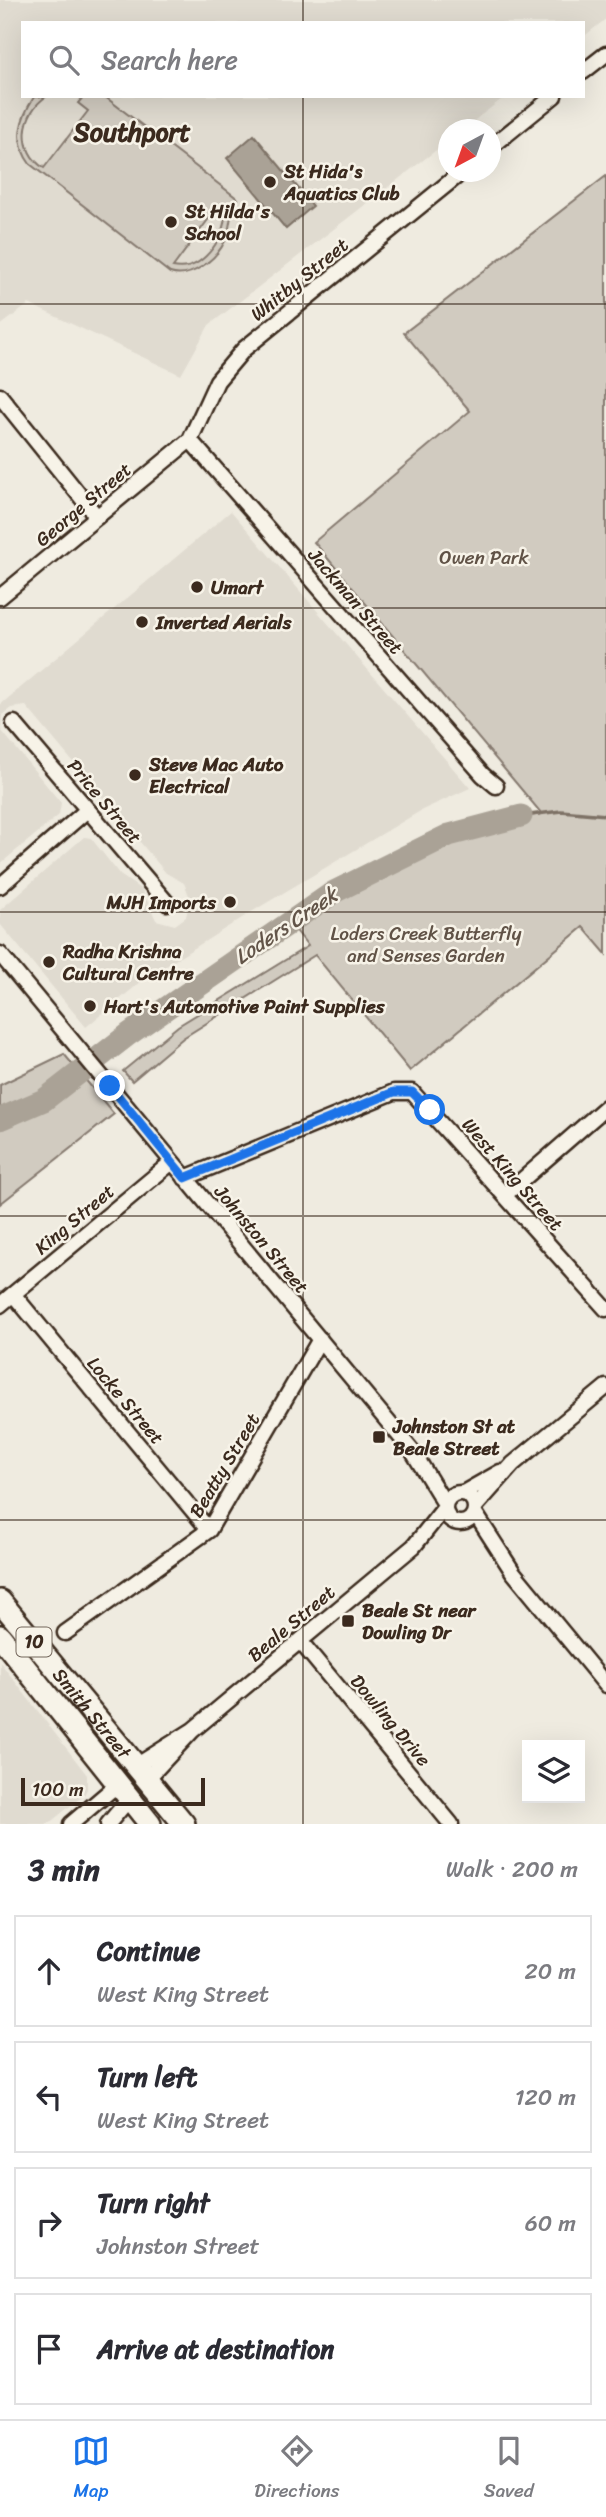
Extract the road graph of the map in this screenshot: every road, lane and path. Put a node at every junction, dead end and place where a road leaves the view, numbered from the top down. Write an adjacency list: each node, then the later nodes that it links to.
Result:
1 (606, 54): 2 (street)
2 (585, 70)
3 (552, 98): 4 (street)
4 (501, 140)
5 (449, 182): 7 (street, Whitby Street)
6 (0, 396): 8 (street)
7 (190, 440): 8 (street, George Street); 11 (street, Jackman Street)
8 (97, 517): 9 (street, George Street)
9 (0, 597)
10 (14, 723): 12 (street, Price Street)
11 (496, 786)
12 (86, 811): 13 (street); 14 (street, Price Street)
13 (0, 886)
14 (167, 903)
15 (0, 954): 17 (street, Johnston Street)
16 (606, 1107): 19 (street)
17 (172, 1162): 18 (street, Johnston Street); 20 (street, King Street)
18 (185, 1178): 19 (street, West King Street); 23 (street, Johnston Street)
19 (506, 1194): 22 (street, West King Street)
20 (13, 1294): 21 (street, King Street); 31 (street, Locke Street)
21 (0, 1305)
22 (606, 1309)
23 (320, 1339): 25 (street, Johnston Street); 31 (street, Beatty Street)
24 (606, 1387): 26 (street)
25 (413, 1452): 27 (street, Johnston Street); 28 (street, Johnston Street)
26 (513, 1464): 27 (street); 29 (street)
27 (461, 1493): 28 (street); 29 (street)
28 (445, 1505): 30 (street); 32 (street, Beale Street)
29 (475, 1510): 30 (street); 33 (street)
30 (459, 1523): 32 (street, Beale Street); 33 (street)
31 (209, 1530): 35 (street, Beatty Street)
32 (414, 1546): 37 (street, Beale Street)
33 (513, 1572): 38 (street)
34 (0, 1601): 39 (highway, Smith Street / 10)
35 (65, 1633)
36 (0, 1636): 40 (highway, Smith Street / 10)
37 (300, 1641): 39 (street, Beale Street); 45 (street, Dowling Drive)
38 (606, 1685)
39 (142, 1772): 40 (highway); 44 (highway, Smith Street / 10)
40 (123, 1791): 41 (street); 42 (street); 43 (highway, Smith Street / 10)
41 (71, 1824)
42 (108, 1824)
43 (150, 1824)
44 (184, 1824)
45 (452, 1824)

